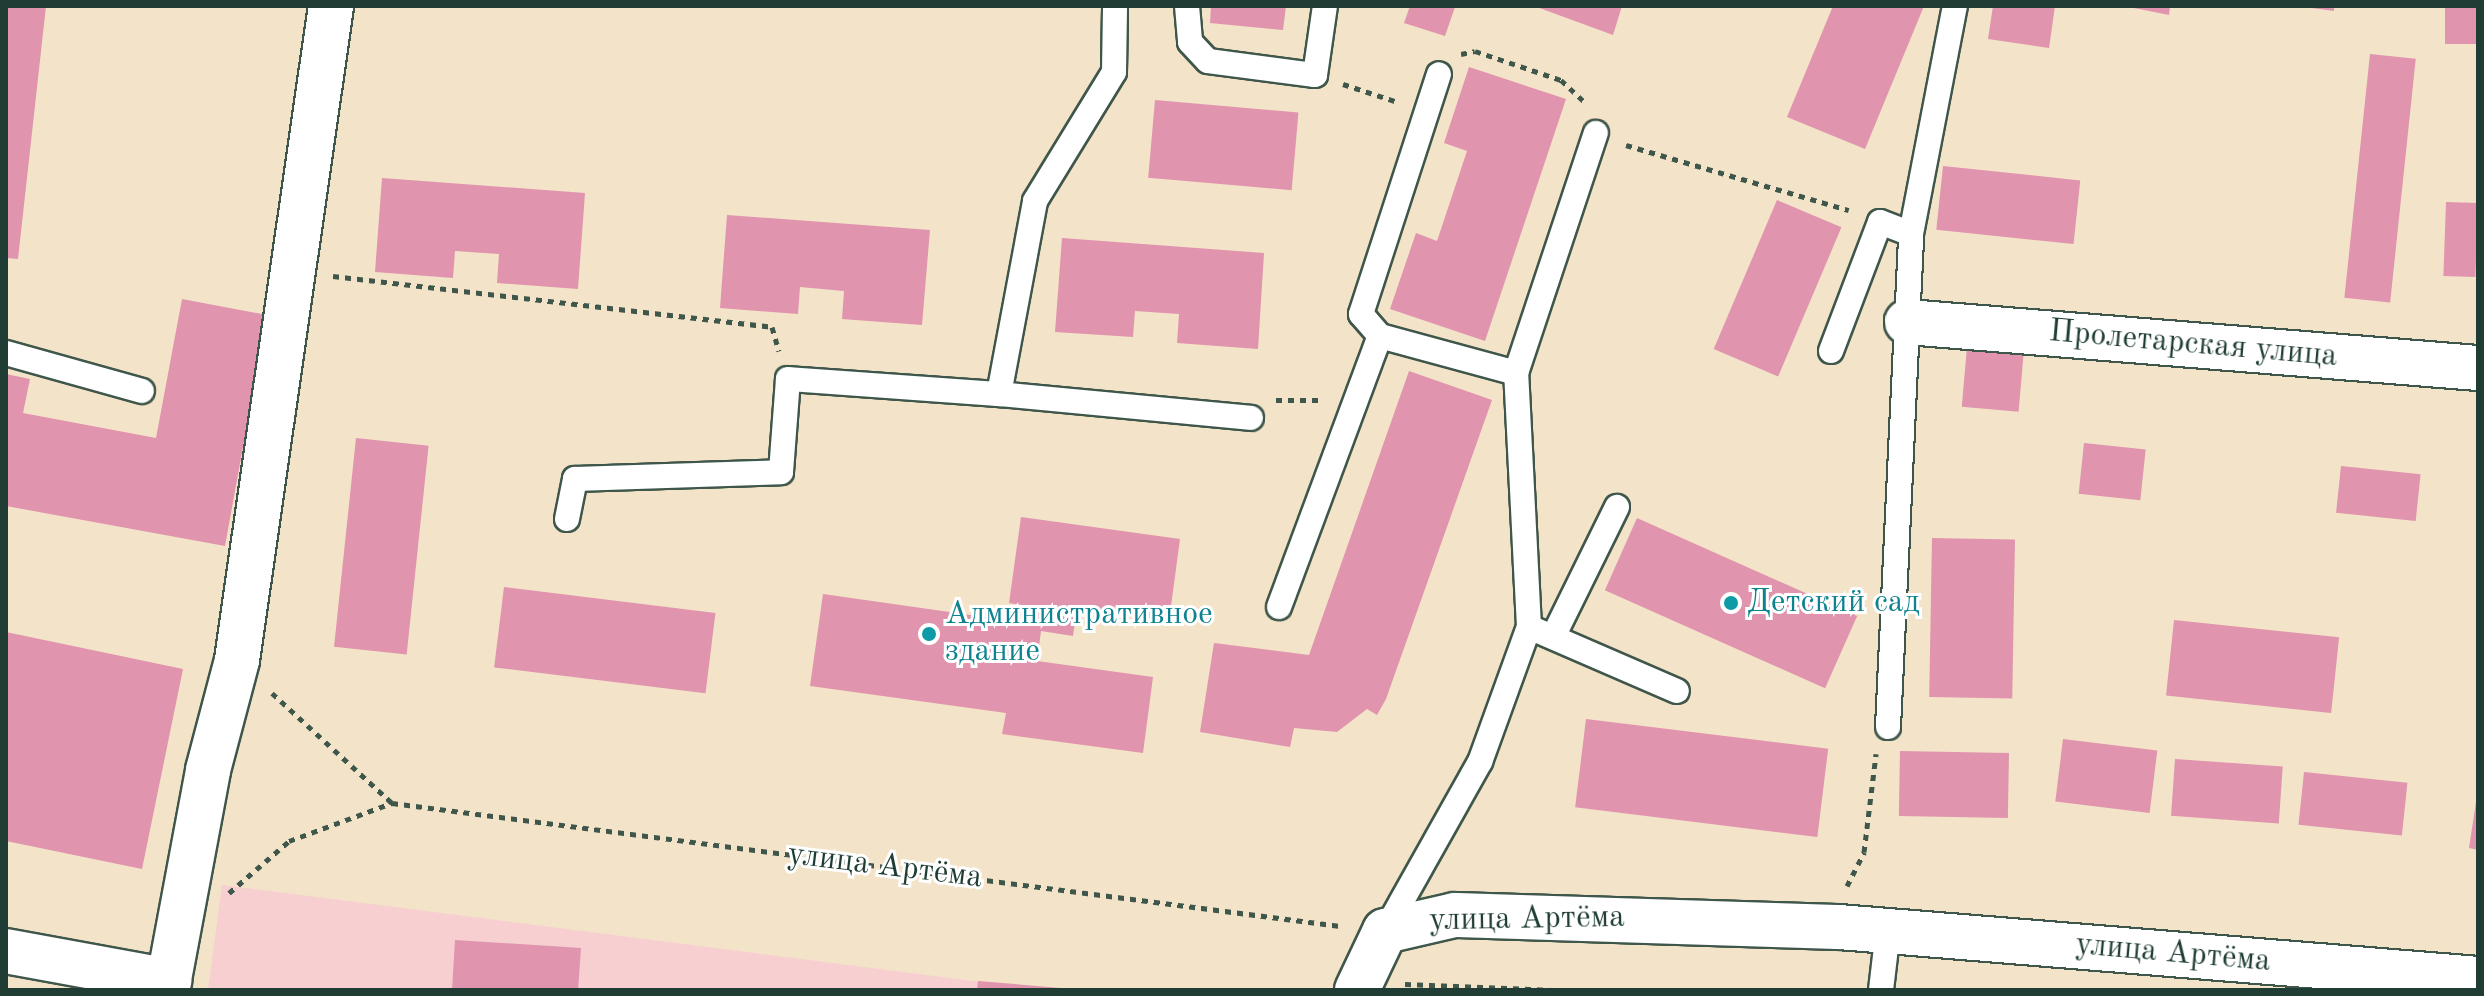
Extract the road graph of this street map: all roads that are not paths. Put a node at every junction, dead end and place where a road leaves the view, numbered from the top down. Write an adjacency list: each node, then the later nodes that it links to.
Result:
1 (331, 6): 30 (street)
2 (1115, 6): 16 (lane)
3 (1187, 6): 4 (lane)
4 (1325, 6)
5 (1955, 6): 8 (lane)
6 (1439, 74): 10 (lane)
7 (1596, 133): 14 (lane)
8 (1911, 234): 9 (lane); 11 (lane)
9 (1907, 322): 13 (street, Пролетарская улица); 24 (lane)
10 (1380, 336): 14 (lane); 20 (lane)
11 (1831, 351)
12 (6, 353): 15 (lane)
13 (2478, 368)
14 (1516, 373): 21 (lane)
15 (142, 391)
16 (999, 394): 17 (lane); 19 (lane)
17 (1251, 418)
18 (1617, 507): 22 (lane)
19 (567, 519)
20 (1279, 607)
21 (1529, 627): 22 (lane); 26 (lane)
22 (1553, 637): 23 (lane)
23 (1677, 691)
24 (1888, 727)
25 (1888, 930): 26 (street, улица Артёма); 28 (street, улица Артёма); 32 (lane)
26 (1385, 931): 31 (street)
27 (6, 951): 30 (street)
28 (2295, 977): 29 (street, улица Артёма)
29 (2478, 979)
30 (168, 986)
31 (1359, 986)
32 (1881, 990)

